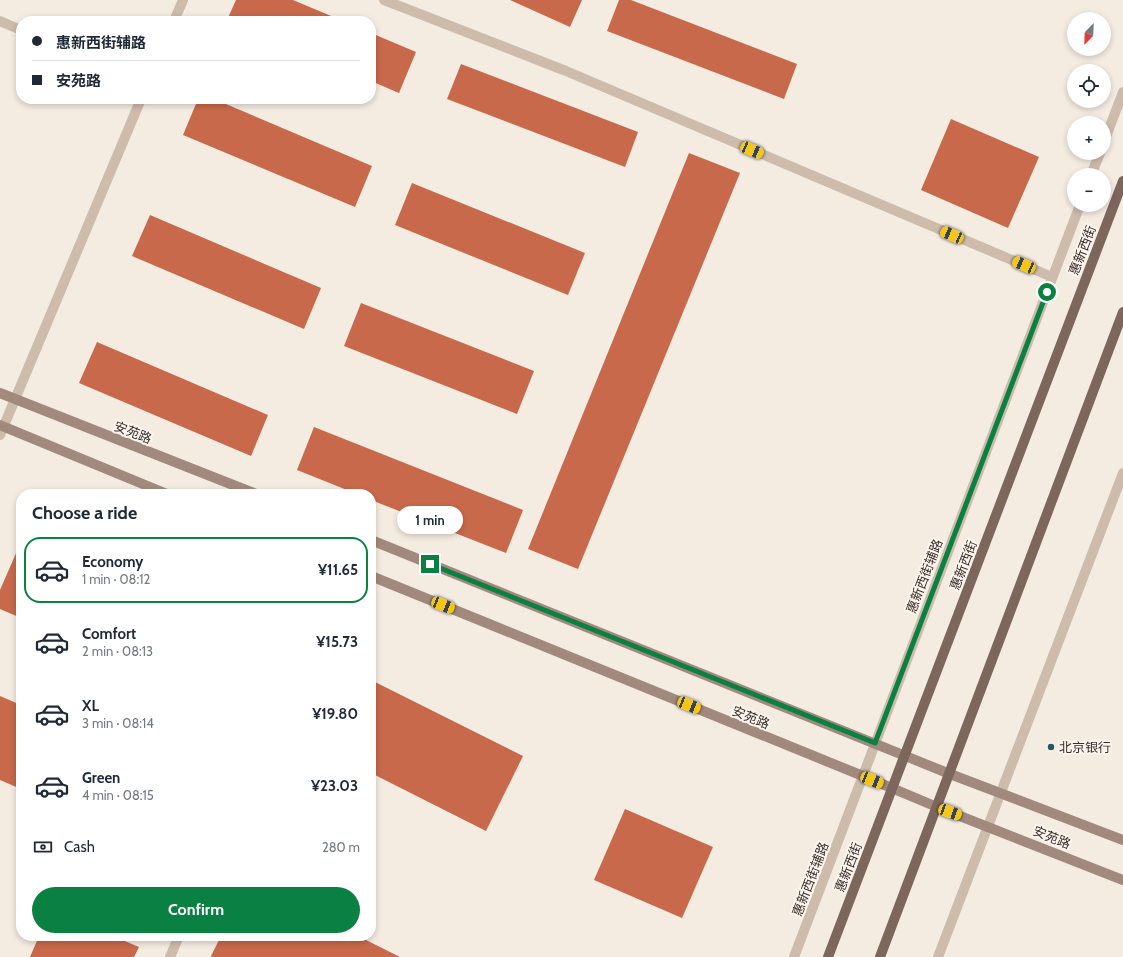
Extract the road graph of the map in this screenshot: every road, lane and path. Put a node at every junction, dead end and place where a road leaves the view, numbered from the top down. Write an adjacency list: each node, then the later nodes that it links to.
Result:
1 (183, 0): 3 (street)
2 (384, 0): 11 (street)
3 (176, 16)
4 (0, 21): 5 (street)
5 (16, 28)
6 (1123, 92): 8 (street)
7 (139, 104): 14 (street)
8 (1111, 124)
9 (1123, 181): 22 (main road, 惠新西街)
10 (1077, 212): 11 (street, 惠新西街辅路)
11 (1052, 277): 21 (street, 惠新西街辅路)
12 (1123, 312): 23 (main road)
13 (0, 393): 14 (main road, 安苑路)
14 (15, 399): 15 (street); 18 (main road, 安苑路)
15 (1, 429): 17 (main road)
16 (1123, 473): 26 (street)
17 (155, 489)
18 (243, 489)
19 (376, 542): 21 (main road, 安苑路)
20 (376, 578): 24 (main road, 安苑路)
21 (875, 743): 22 (main road, 安苑路); 24 (street, 惠新西街辅路)
22 (905, 755): 23 (main road, 安苑路); 25 (main road, 惠新西街)
23 (950, 774): 26 (main road, 安苑路); 27 (main road)
24 (862, 776): 25 (main road, 安苑路); 33 (street, 惠新西街辅路)
25 (892, 788): 27 (main road, 安苑路); 34 (main road, 惠新西街)
26 (1001, 793): 28 (street); 29 (main road, 安苑路)
27 (937, 807): 28 (main road, 安苑路); 35 (main road)
28 (988, 826): 30 (main road, 安苑路); 36 (street)
29 (1123, 840)
30 (1123, 880)
31 (177, 941): 32 (street)
32 (170, 957)
33 (794, 957)
34 (828, 957)
35 (880, 957)
36 (938, 957)

